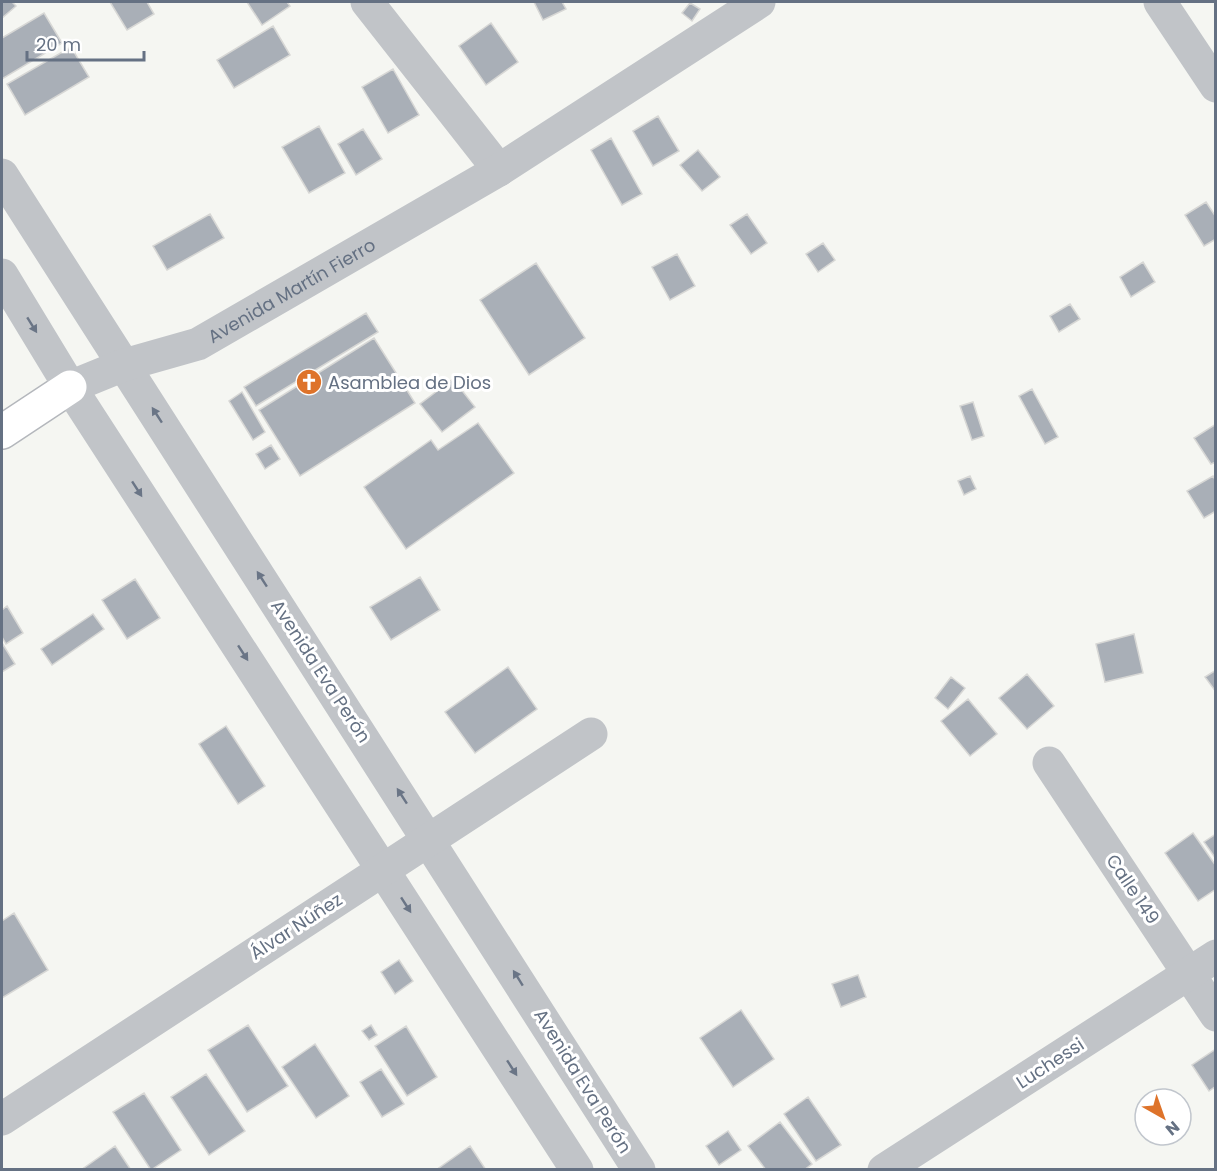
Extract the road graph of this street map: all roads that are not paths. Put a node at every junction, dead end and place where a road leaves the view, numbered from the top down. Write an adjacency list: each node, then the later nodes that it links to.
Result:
1 (367, 2): 5 (street)
2 (759, 2): 5 (street, Avenida Martín Fierro)
3 (1160, 2): 4 (street)
4 (1215, 86)
5 (499, 170): 8 (street, Avenida Martín Fierro)
6 (2, 175): 8 (street, Avenida Eva Perón)
7 (2, 275): 9 (street, one-way to 9)
8 (124, 365): 9 (street, Avenida Martín Fierro); 13 (street, Avenida Eva Perón, one-way to 8)
9 (70, 387): 10 (main road, Avenida Martín Fierro); 14 (street, one-way to 14)
10 (2, 432)
11 (591, 734): 13 (street, Álvar Núñez)
12 (1049, 763): 15 (street, Calle 149)
13 (429, 840): 14 (street, Álvar Núñez); 19 (street, Avenida Eva Perón, one-way to 13)
14 (384, 870): 17 (street, Álvar Núñez); 18 (street, one-way to 18)
15 (1202, 965): 16 (street, Calle 149); 20 (street, Luchessi)
16 (1215, 1015)
17 (2, 1119)
18 (577, 1170)
19 (639, 1170)
20 (884, 1170)

